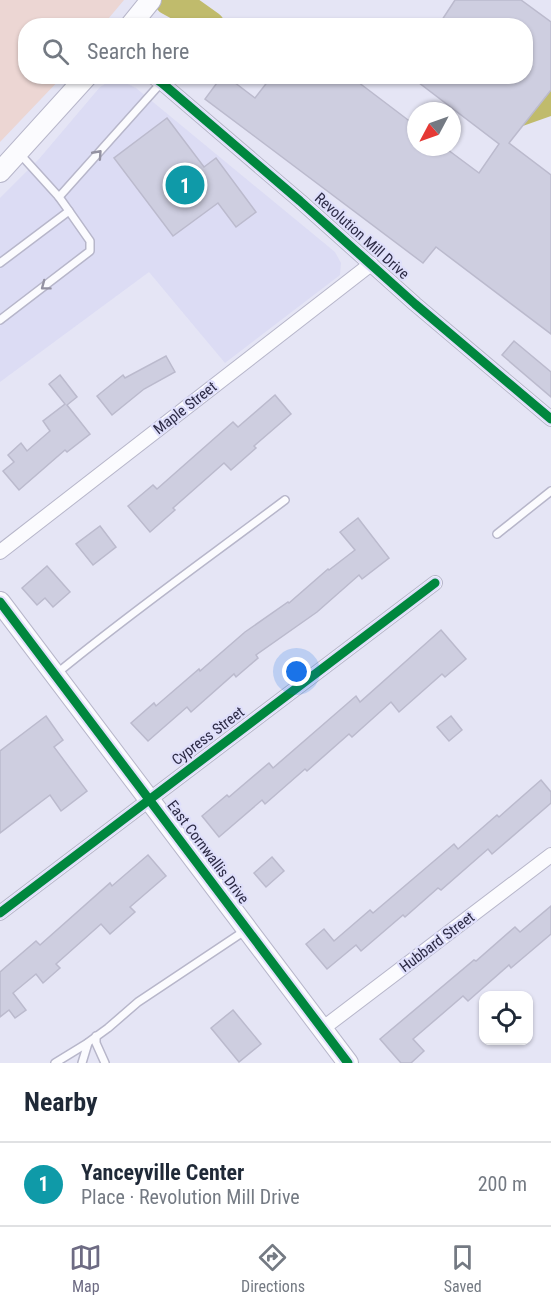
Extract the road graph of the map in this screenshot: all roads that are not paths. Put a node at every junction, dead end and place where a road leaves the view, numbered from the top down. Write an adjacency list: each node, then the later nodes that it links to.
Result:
1 (151, 0): 2 (main road)
2 (136, 18)
3 (80, 84): 6 (main road)
4 (154, 84): 8 (lane, one-way to 4)
5 (162, 84): 11 (street, Revolution Mill Drive)
6 (18, 152): 7 (main road); 8 (lane)
7 (0, 172)
8 (59, 197): 9 (lane)
9 (69, 211): 10 (lane); 12 (lane, one-way to 12)
10 (0, 263)
11 (371, 264): 13 (street, Revolution Mill Drive); 17 (street, Maple Street)
12 (0, 320)
13 (551, 419)
14 (551, 491): 16 (lane)
15 (285, 500): 20 (lane)
16 (497, 534)
17 (0, 552)
18 (435, 583): 21 (street, Cypress Street)
19 (0, 602): 20 (main road, East Cornwallis Drive)
20 (54, 676): 21 (main road, East Cornwallis Drive)
21 (150, 800): 23 (street, Cypress Street); 24 (main road, East Cornwallis Drive)
22 (551, 855): 25 (street, Hubbard Street)
23 (0, 913)
24 (248, 929): 25 (main road, East Cornwallis Drive); 26 (lane)
25 (322, 1029): 31 (main road, East Cornwallis Drive)
26 (96, 1036): 27 (lane); 30 (lane)
27 (88, 1042): 28 (lane); 29 (lane)
28 (55, 1063)
29 (82, 1063)
30 (105, 1063)
31 (348, 1063)

